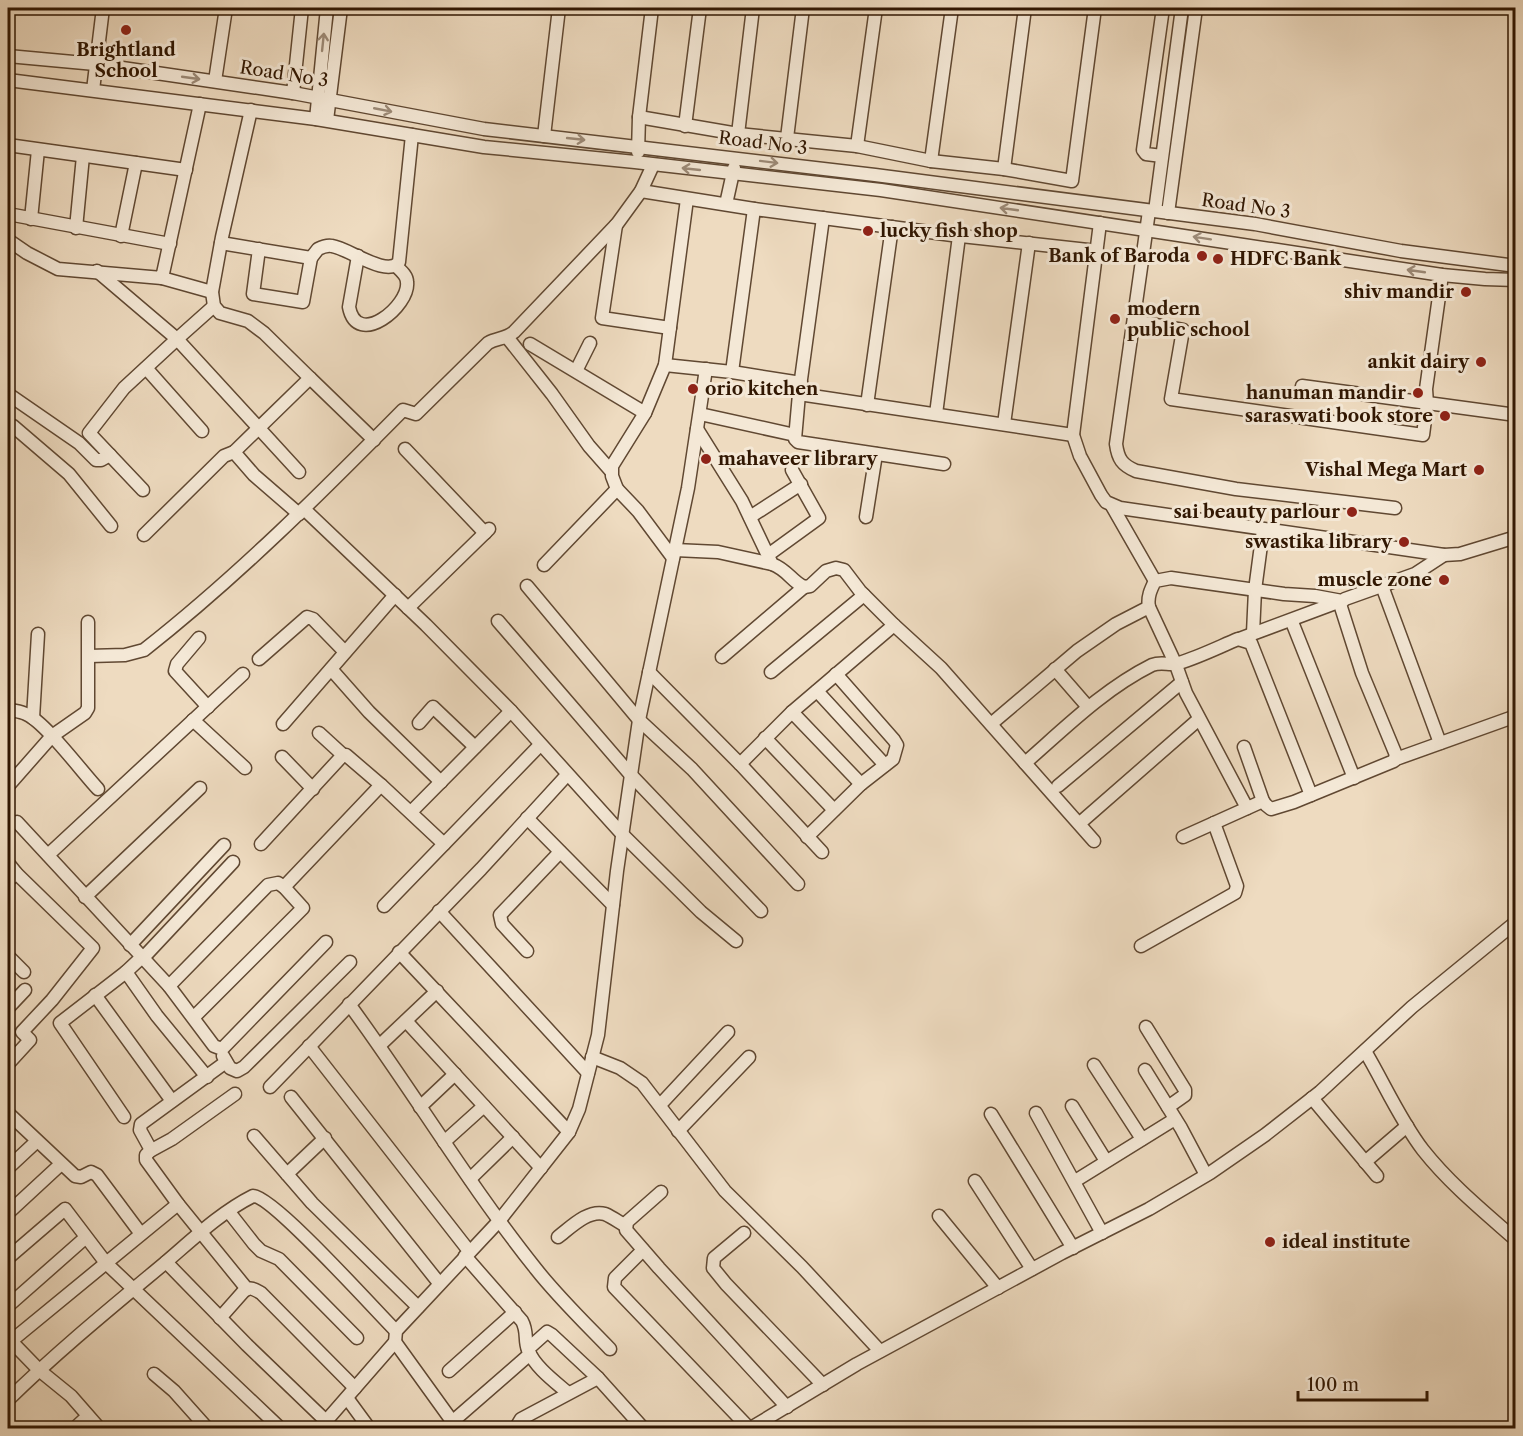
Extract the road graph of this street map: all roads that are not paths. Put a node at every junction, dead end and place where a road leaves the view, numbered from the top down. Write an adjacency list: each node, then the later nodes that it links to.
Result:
1 (103, 8): 19 (street)
2 (226, 8): 21 (street)
3 (302, 8): 23 (street)
4 (327, 8): 24 (street, one-way to 4)
5 (341, 8): 24 (street)
6 (559, 8): 32 (street)
7 (652, 8): 27 (street)
8 (700, 8): 29 (street)
9 (753, 8): 30 (street)
10 (803, 8): 33 (street)
11 (876, 8): 36 (street)
12 (952, 8): 41 (street)
13 (1025, 8): 45 (street)
14 (1095, 8): 45 (street)
15 (1163, 8): 39 (street)
16 (1182, 8): 39 (street)
17 (1196, 8): 54 (street)
18 (8, 56): 19 (street, Road No 3)
19 (95, 64): 21 (street, Road No 3, one-way to 21); 22 (street)
20 (8, 80): 22 (street, Road No 3)
21 (216, 81): 23 (street, Road No 3)
22 (93, 90): 25 (street, Road No 3)
23 (293, 93): 24 (street, Road No 3)
24 (324, 99): 28 (street); 32 (street, Road No 3, one-way to 32)
25 (200, 104): 26 (street, Road No 3); 46 (street)
26 (251, 110): 28 (street, Road No 3); 67 (street)
27 (639, 117): 29 (street); 35 (street)
28 (322, 119): 31 (street, Road No 3)
29 (684, 126): 30 (street)
30 (738, 134): 33 (street)
31 (412, 135): 42 (street, Road No 3); 74 (street)
32 (543, 136): 35 (street, Road No 3, one-way to 35)
33 (787, 138): 36 (street)
34 (8, 145): 37 (street)
35 (638, 146): 40 (street, Road No 3); 42 (street)
36 (857, 146): 41 (street)
37 (38, 150): 38 (street); 58 (street)
38 (83, 156): 43 (street); 62 (street)
39 (1162, 156): 53 (street)
40 (736, 158): 47 (street); 50 (street, Road No 3, one-way to 50)
41 (932, 161): 45 (street)
42 (636, 162): 44 (street, Road No 3)
43 (136, 163): 46 (street); 64 (street)
44 (653, 165): 47 (street, Road No 3, one-way to 44); 48 (street)
45 (1004, 169)
46 (186, 170): 69 (street)
47 (732, 174): 51 (street); 57 (street, Road No 3, one-way to 47)
48 (641, 191): 49 (street); 60 (street)
49 (687, 198): 51 (street); 83 (street)
50 (1070, 200): 53 (street, Road No 3); 57 (street)
51 (726, 204): 52 (street)
52 (754, 209): 56 (street); 92 (street)
53 (1152, 211): 54 (street, Road No 3); 63 (street)
54 (1168, 213): 75 (street, Road No 3)
55 (8, 214): 58 (street)
56 (823, 218): 61 (street); 95 (street)
57 (1067, 218): 59 (street, Road No 3)
58 (31, 219): 62 (street)
59 (1100, 223): 63 (street, Road No 3); 71 (street)
60 (616, 224): 83 (street); 84 (street)
61 (892, 227): 65 (street); 98 (street)
62 (76, 228): 64 (street)
63 (1147, 230): 77 (street, Road No 3, one-way to 63); 82 (street)
64 (121, 236): 69 (street)
65 (959, 236): 68 (street); 101 (street)
66 (8, 240): 76 (street)
67 (221, 243): 70 (street); 80 (street)
68 (1029, 243): 71 (street); 104 (street)
69 (170, 244): 78 (street)
70 (259, 249): 73 (street); 73 (street)
71 (1097, 251): 109 (street)
72 (358, 256): 73 (street); 74 (street); 74 (street)
73 (311, 258)
74 (396, 266)
75 (1515, 266)
76 (97, 271): 78 (street); 85 (street)
77 (1442, 275): 79 (street, Road No 3); 97 (street)
78 (162, 278): 80 (street)
79 (1515, 280)
80 (212, 292): 81 (street)
81 (214, 306): 85 (street); 93 (street)
82 (1134, 321): 97 (street); 123 (street)
83 (670, 328): 88 (street)
84 (507, 337): 110 (street); 117 (street)
85 (177, 339): 89 (street); 105 (street)
86 (590, 343): 91 (street)
87 (530, 344): 91 (street)
88 (665, 364): 90 (street); 99 (street)
89 (146, 368): 107 (street); 114 (street)
90 (706, 369): 92 (street); 100 (street)
91 (576, 371): 99 (street)
92 (732, 372): 95 (street)
93 (310, 378): 105 (street); 110 (street)
94 (1302, 386): 97 (street)
95 (800, 389): 98 (street); 108 (street)
96 (8, 394): 114 (street)
97 (1427, 404): 102 (street)
98 (867, 405): 101 (street)
99 (645, 413): 117 (street)
100 (700, 414): 106 (street); 108 (street)
101 (936, 414): 104 (street)
102 (1515, 416)
103 (8, 424): 127 (street)
104 (1004, 424): 109 (street)
105 (259, 429): 112 (street); 118 (street)
106 (697, 429): 125 (street); 131 (street)
107 (202, 431)
108 (795, 435): 113 (street)
109 (1073, 435): 122 (street)
110 (374, 440): 124 (street)
111 (405, 449): 144 (street)
112 (234, 452): 124 (street); 129 (street)
113 (876, 454): 115 (street); 126 (street)
114 (110, 455): 121 (street)
115 (944, 465)
116 (792, 470): 119 (street)
117 (611, 471): 120 (street)
118 (299, 472)
119 (801, 484): 125 (street); 133 (street)
120 (617, 489): 131 (street); 134 (street)
121 (143, 490)
122 (1112, 506): 128 (street); 135 (street)
123 (1395, 508)
124 (301, 511): 140 (street); 154 (street)
125 (750, 517): 133 (street)
126 (866, 518)
127 (111, 526)
128 (1263, 530): 132 (street); 139 (street)
129 (144, 535)
130 (1515, 537): 132 (street)
131 (674, 554): 133 (street); 160 (street)
132 (1444, 555): 137 (street)
133 (770, 560): 138 (street)
134 (544, 565)
135 (1155, 581): 139 (street); 143 (street)
136 (527, 586): 175 (street)
137 (1382, 586): 142 (street); 182 (street)
138 (804, 587): 141 (street); 155 (street)
139 (1255, 590): 142 (street); 149 (street)
140 (395, 595): 144 (street); 153 (street)
141 (864, 595): 148 (street); 161 (street)
142 (1342, 601): 149 (street); 188 (street)
143 (1149, 607): 157 (street); 159 (street)
144 (408, 608): 169 (street)
145 (498, 621): 193 (street)
146 (88, 622): 154 (street)
147 (1292, 622): 195 (street)
148 (894, 625): 163 (street); 178 (street)
149 (1253, 633): 152 (street)
150 (38, 634): 172 (street)
151 (199, 638): 166 (street)
152 (1239, 639): 157 (street); 204 (street)
153 (345, 652): 156 (street); 158 (street)
154 (89, 656): 180 (street)
155 (722, 657)
156 (260, 659)
157 (1176, 665): 164 (street); 167 (street)
158 (331, 669): 177 (street); 196 (street)
159 (1055, 669): 167 (street); 178 (street)
160 (649, 672): 175 (street); 190 (street)
161 (771, 672)
162 (243, 674): 166 (street)
163 (836, 674): 165 (street); 191 (street)
164 (1182, 682): 173 (street); 200 (street)
165 (817, 691): 170 (street); 191 (street)
166 (208, 707): 174 (street)
167 (1088, 707): 189 (street)
168 (8, 709): 172 (street)
169 (511, 711): 183 (street); 184 (street)
170 (792, 712): 181 (street); 197 (street)
171 (1515, 716): 182 (street)
172 (33, 718): 180 (street)
173 (1199, 718): 206 (street); 211 (street)
174 (193, 720): 192 (street); 222 (street)
175 (639, 720): 193 (street); 226 (street)
176 (419, 723): 184 (street)
177 (284, 724)
178 (991, 724): 189 (street)
179 (319, 733): 186 (street)
180 (52, 736): 199 (street); 202 (street)
181 (765, 738): 190 (street); 207 (street)
182 (1440, 743): 188 (street)
183 (540, 745): 194 (street); 218 (street)
184 (475, 747): 196 (street)
185 (1244, 747): 205 (street)
186 (343, 755): 198 (street); 203 (street)
187 (282, 757): 203 (street)
188 (1396, 759): 195 (street)
189 (1025, 763): 211 (street)
190 (740, 764): 214 (street)
191 (885, 765): 197 (street)
192 (245, 768)
193 (630, 774): 213 (street); 232 (street)
194 (567, 775): 209 (street); 213 (street)
195 (1354, 778): 204 (street)
196 (441, 782): 208 (street)
197 (861, 784): 207 (street)
198 (381, 785): 208 (street); 227 (street)
199 (8, 786)
200 (1058, 786)
201 (200, 788): 228 (street)
202 (98, 789)
203 (314, 789): 217 (street)
204 (1311, 795): 205 (street)
205 (1263, 801): 206 (street)
206 (1246, 808): 212 (street)
207 (834, 810): 214 (street)
208 (411, 812): 218 (street)
209 (528, 818): 220 (street); 231 (street)
210 (17, 822): 222 (street)
211 (1080, 823): 216 (street)
212 (1214, 823): 215 (street); 237 (street)
213 (622, 834): 229 (street); 234 (street)
214 (807, 837): 221 (street)
215 (1183, 837)
216 (1094, 841)
217 (261, 843)
218 (444, 844): 230 (street)
219 (224, 845): 236 (street)
220 (560, 852): 229 (street); 238 (street)
221 (822, 852)
222 (48, 855): 228 (street)
223 (233, 862): 241 (street)
224 (8, 863): 225 (street)
225 (12, 877): 262 (street)
226 (798, 884)
227 (284, 886): 245 (street); 251 (street)
228 (85, 897): 236 (street)
229 (613, 905): 259 (street)
230 (384, 906)
231 (439, 911): 239 (street); 265 (street)
232 (761, 911)
233 (1515, 922): 258 (street)
234 (736, 941)
235 (326, 942): 257 (street)
236 (130, 945): 241 (street)
237 (1141, 946)
238 (527, 951)
239 (399, 952): 247 (street); 249 (street)
240 (8, 957): 243 (street)
241 (142, 958): 244 (street); 245 (street)
242 (350, 962): 261 (street)
243 (24, 972)
244 (126, 972): 248 (street); 267 (street)
245 (169, 986): 251 (street)
246 (26, 990): 250 (street)
247 (437, 991): 252 (street); 285 (street)
248 (95, 996): 272 (street); 280 (street)
249 (349, 1004): 255 (street); 256 (street)
250 (8, 1008)
251 (194, 1017): 257 (street)
252 (406, 1020): 255 (street); 266 (street)
253 (1146, 1027): 277 (street)
254 (728, 1032): 273 (street)
255 (380, 1045): 276 (street)
256 (309, 1046): 268 (street); 320 (street)
257 (218, 1049): 261 (street)
258 (1365, 1051): 271 (street); 283 (street)
259 (592, 1057): 265 (street); 273 (street)
260 (749, 1058): 284 (street)
261 (226, 1062): 267 (street)
262 (8, 1064)
263 (1094, 1065): 289 (street)
264 (1145, 1070): 277 (street)
265 (588, 1073): 285 (street)
266 (455, 1074): 274 (street); 276 (street)
267 (207, 1077): 272 (street)
268 (270, 1087)
269 (235, 1094): 292 (street)
270 (291, 1097): 288 (street)
271 (1312, 1098): 294 (street); 299 (street)
272 (172, 1101): 292 (street)
273 (660, 1105): 284 (street)
274 (484, 1106): 287 (street); 291 (street)
275 (1072, 1106): 293 (street)
276 (420, 1107): 291 (street)
277 (1168, 1107): 282 (street)
278 (1036, 1113): 303 (street)
279 (991, 1114): 318 (street)
280 (124, 1117)
281 (9, 1118): 290 (street)
282 (1175, 1119): 289 (street); 299 (street)
283 (1407, 1126): 294 (street); 317 (street)
284 (678, 1131): 338 (street)
285 (569, 1132): 297 (street)
286 (254, 1136): 298 (street)
287 (513, 1137): 297 (street); 301 (street)
288 (325, 1138): 298 (street); 325 (street)
289 (1142, 1139): 293 (street)
290 (37, 1141): 295 (street); 296 (street)
291 (444, 1142): 301 (street)
292 (150, 1151): 305 (street)
293 (1106, 1161): 303 (street)
294 (1365, 1162): 300 (street)
295 (61, 1164): 307 (street); 314 (street)
296 (8, 1168)
297 (541, 1168): 309 (street)
298 (287, 1174): 330 (street)
299 (1206, 1175): 313 (street)
300 (1377, 1176)
301 (470, 1179): 309 (street)
302 (975, 1181): 324 (street)
303 (1075, 1181): 313 (street)
304 (661, 1192): 310 (street)
305 (178, 1204): 311 (street); 314 (street)
306 (229, 1212): 311 (street); 333 (street); 334 (street)
307 (8, 1213)
308 (939, 1216): 326 (street)
309 (499, 1221): 320 (street); 336 (street)
310 (626, 1226): 315 (street); 319 (street)
311 (202, 1232): 322 (street); 328 (street)
312 (744, 1233): 343 (street)
313 (1102, 1233): 318 (street)
314 (141, 1234): 323 (street)
315 (558, 1237)
316 (85, 1238): 321 (street); 323 (street); 329 (street)
317 (1515, 1240)
318 (1073, 1248): 324 (street)
319 (643, 1250): 347 (street); 358 (street)
320 (467, 1253): 325 (street); 331 (street)
321 (8, 1258)
322 (166, 1262): 327 (street); 332 (street)
323 (106, 1263): 327 (street); 335 (street)
324 (1032, 1269): 326 (street)
325 (439, 1283): 330 (street)
326 (998, 1288): 338 (street)
327 (133, 1289): 339 (street); 355 (street)
328 (247, 1289): 332 (street); 344 (street)
329 (8, 1306)
330 (418, 1307): 333 (street)
331 (515, 1312): 337 (street); 340 (street)
332 (220, 1318): 349 (street)
333 (395, 1337): 344 (street); 350 (street)
334 (357, 1338)
335 (9, 1340): 339 (street)
336 (610, 1349)
337 (529, 1352): 342 (street); 345 (street); 350 (street)
338 (880, 1352): 343 (street)
339 (39, 1370): 346 (street); 348 (street)
340 (449, 1371)
341 (154, 1374): 354 (street)
342 (598, 1378): 345 (street); 357 (street)
343 (823, 1385): 347 (street)
344 (351, 1393): 349 (street); 356 (street)
345 (568, 1393): 351 (street)
346 (8, 1400)
347 (787, 1407): 358 (street)
348 (88, 1416): 352 (street); 353 (street)
349 (323, 1424)
350 (454, 1425)
351 (516, 1427)
352 (75, 1428)
353 (99, 1428)
354 (207, 1428)
355 (280, 1428)
356 (369, 1428)
357 (643, 1428)
358 (750, 1428)

